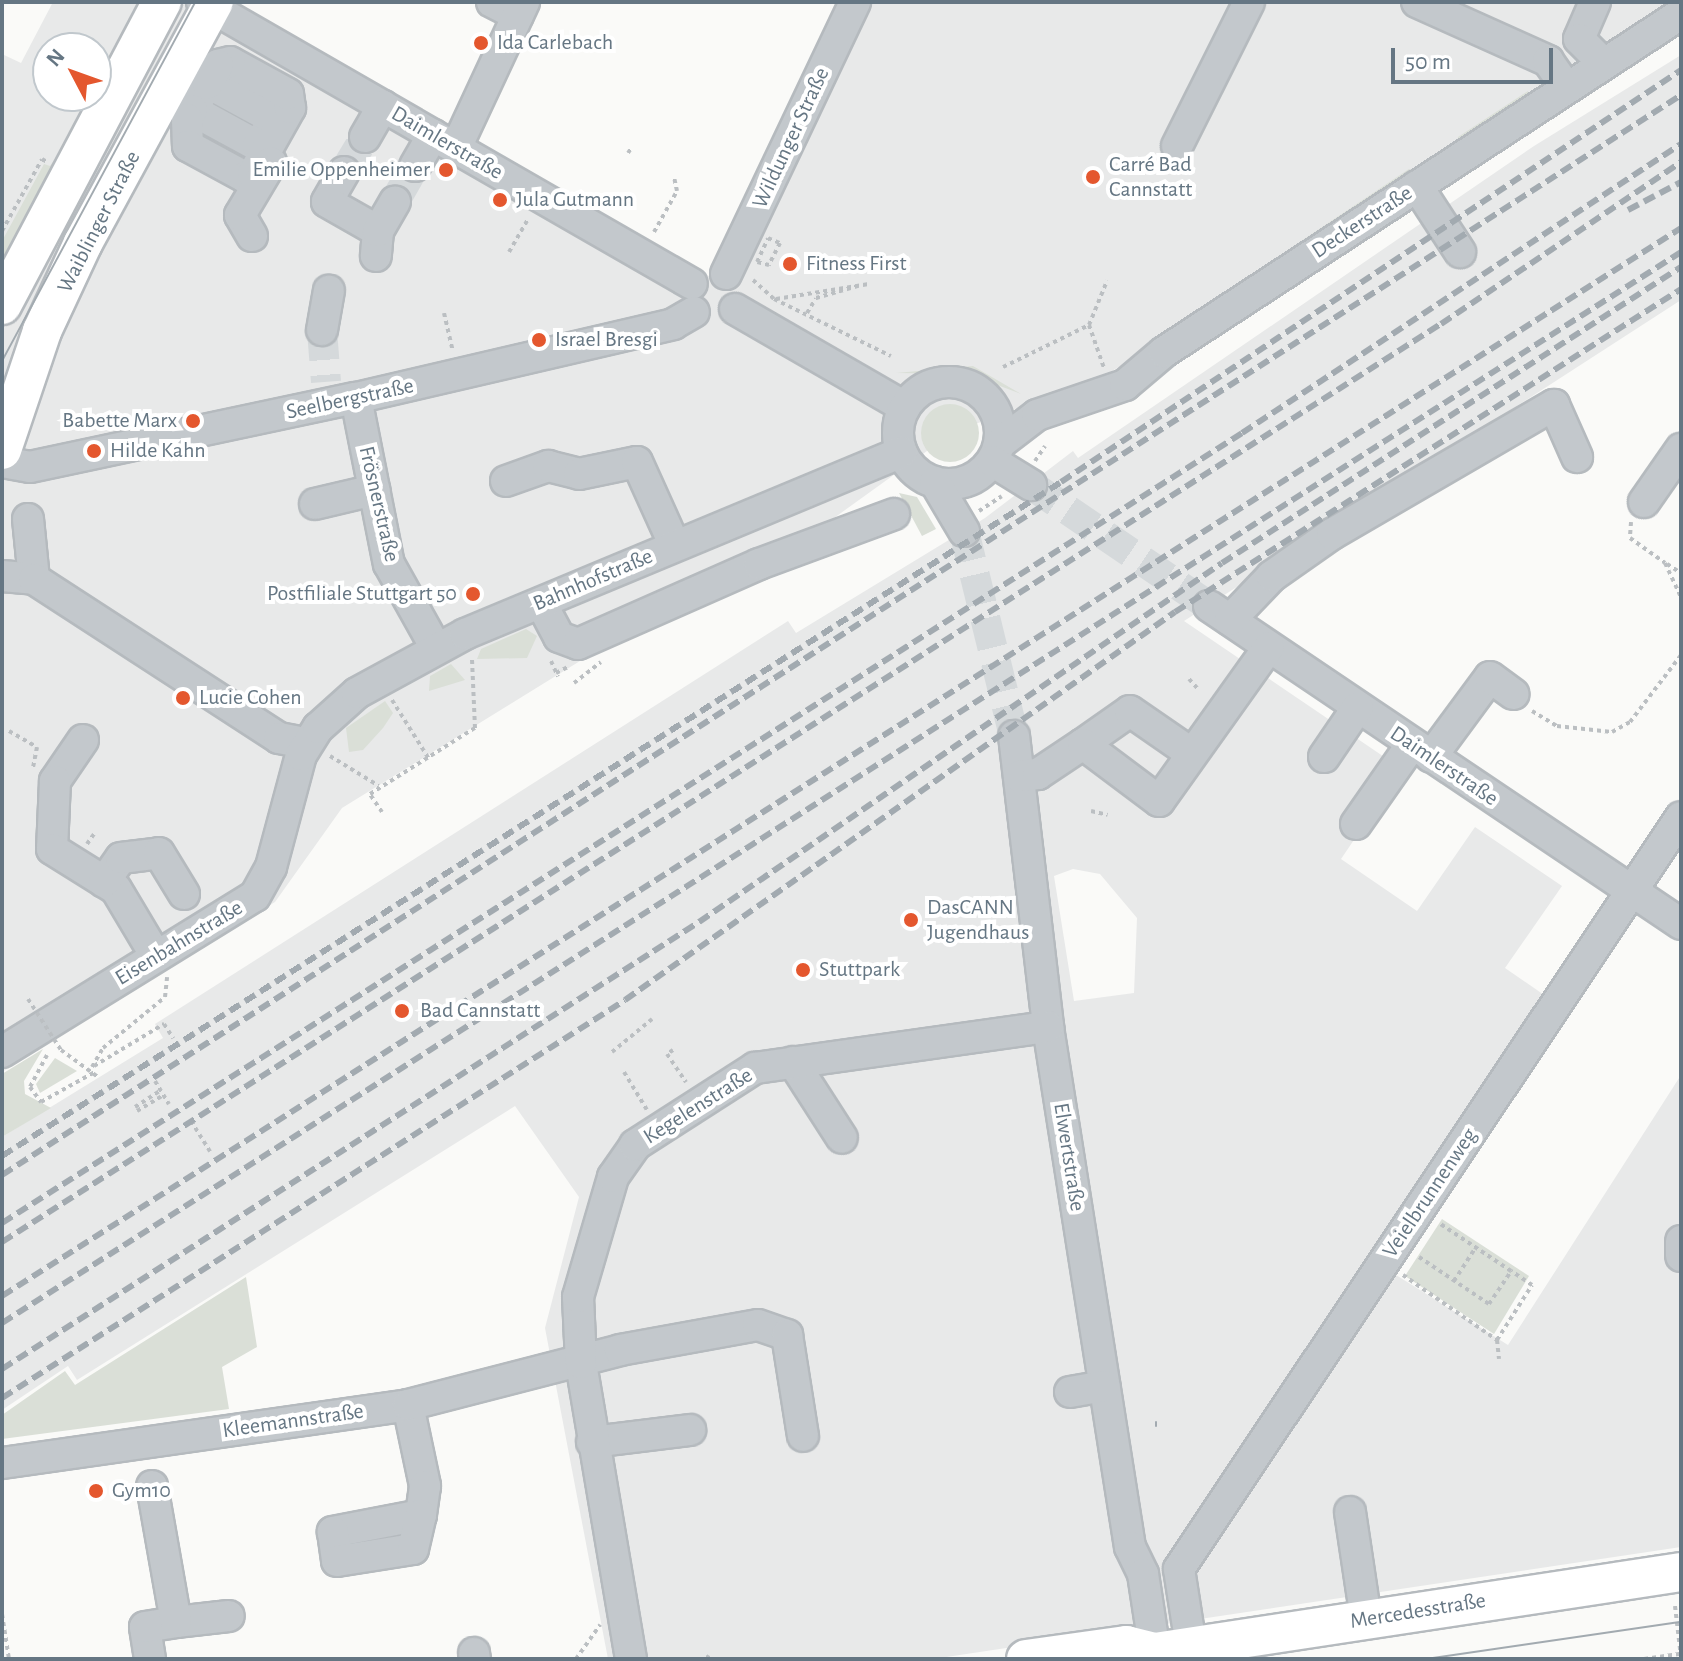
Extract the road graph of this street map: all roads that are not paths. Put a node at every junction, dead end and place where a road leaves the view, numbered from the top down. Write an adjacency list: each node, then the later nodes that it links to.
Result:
1 (162, 2): 25 (main road, Waiblinger Straße)
2 (855, 2): 22 (street, Wildunger Straße)
3 (1249, 2): 15 (street)
4 (1417, 2): 10 (street)
5 (1595, 2): 9 (street)
6 (210, 4): 11 (street, Daimlerstraße); 33 (main road, Waiblinger Straße)
7 (511, 6): 14 (street)
8 (1681, 14): 9 (street, Deckerstraße)
9 (1604, 64): 10 (street, Deckerstraße)
10 (1567, 88): 18 (street, Deckerstraße)
11 (291, 90): 11 (street); 12 (street, Daimlerstraße); 20 (street)
12 (383, 106): 13 (street); 14 (street, Daimlerstraße)
13 (365, 137)
14 (444, 142): 16 (street); 24 (street, Daimlerstraße)
15 (1177, 146)
16 (415, 166)
17 (344, 172): 19 (street)
18 (1417, 186): 21 (street); 31 (street, Deckerstraße)
19 (395, 201)
20 (237, 218)
21 (1460, 252)
22 (726, 274): 24 (street); 26 (street)
23 (329, 291): 27 (street)
24 (693, 298): 26 (street); 28 (street, Seelbergstraße)
25 (2, 305)
26 (735, 309): 30 (street)
27 (322, 330)
28 (337, 395): 37 (street, Seelbergstraße); 41 (street, Frösnerstraße)
29 (987, 398): 30 (street); 31 (street); 35 (street)
30 (905, 407): 34 (street)
31 (1037, 415): 35 (street, Deckerstraße)
32 (1681, 449): 42 (street)
33 (2, 450)
34 (902, 452): 39 (street); 46 (street, Bahnhofstraße)
35 (996, 453): 39 (street); 40 (street)
36 (1577, 457): 49 (street, Daimlerstraße)
37 (2, 462)
38 (506, 481): 46 (street)
39 (935, 482): 45 (street)
40 (1031, 485)
41 (374, 490): 43 (street); 50 (street, Frösnerstraße)
42 (1644, 502)
43 (315, 504)
44 (894, 514): 48 (street)
45 (964, 531)
46 (675, 546): 48 (street, Bahnhofstraße)
47 (2, 576): 56 (street)
48 (541, 603): 50 (street, Bahnhofstraße)
49 (1269, 647): 52 (street, Daimlerstraße); 58 (street)
50 (436, 648): 56 (street, Bahnhofstraße)
51 (1513, 694): 57 (street)
52 (1358, 707): 57 (street, Daimlerstraße); 59 (street)
53 (1014, 736): 60 (street, Elwertstraße)
54 (83, 740): 63 (street)
55 (1083, 744): 58 (street); 58 (street); 60 (street)
56 (308, 745): 67 (street, Eisenbahnstraße)
57 (1422, 750): 62 (street); 64 (street, Daimlerstraße)
58 (1192, 754)
59 (1324, 757)
60 (1019, 776): 68 (street, Elwertstraße)
61 (1681, 817): 64 (street, Veielbrunnenweg)
62 (1356, 824)
63 (104, 882): 65 (street); 67 (street)
64 (1631, 892): 66 (street, Daimlerstraße); 85 (street, Veielbrunnenweg)
65 (184, 894)
66 (1681, 924)
67 (156, 956): 69 (street, Eisenbahnstraße)
68 (1048, 1027): 70 (street, Kegelenstraße); 75 (street, Elwertstraße)
69 (3, 1050)
70 (793, 1062): 71 (street); 74 (street, Kegelenstraße)
71 (842, 1138)
72 (1681, 1241): 73 (street)
73 (1681, 1256)
74 (581, 1363): 77 (street, Kleemannstraße); 79 (street, Kleemannstraße); 80 (street, Kegelenstraße)
75 (1104, 1386): 76 (street); 86 (street, Elwertstraße)
76 (1070, 1392)
77 (408, 1405): 82 (street, Kleemannstraße); 84 (street)
78 (690, 1430): 80 (street)
79 (803, 1436)
80 (592, 1442): 93 (street, Kegelenstraße)
81 (2, 1463): 82 (street, Kleemannstraße)
82 (150, 1465): 90 (street)
83 (1350, 1512): 89 (street)
84 (421, 1515)
85 (1179, 1569): 86 (street); 91 (street)
86 (1143, 1574): 91 (street, Elwertstraße)
87 (1678, 1589): 89 (main road, Mercedesstraße)
88 (229, 1616): 90 (street)
89 (1366, 1619): 91 (main road, Mercedesstraße)
90 (176, 1622): 92 (street)
91 (1163, 1652): 94 (main road, Mercedesstraße)
92 (150, 1659)
93 (631, 1659)
94 (1026, 1659)

